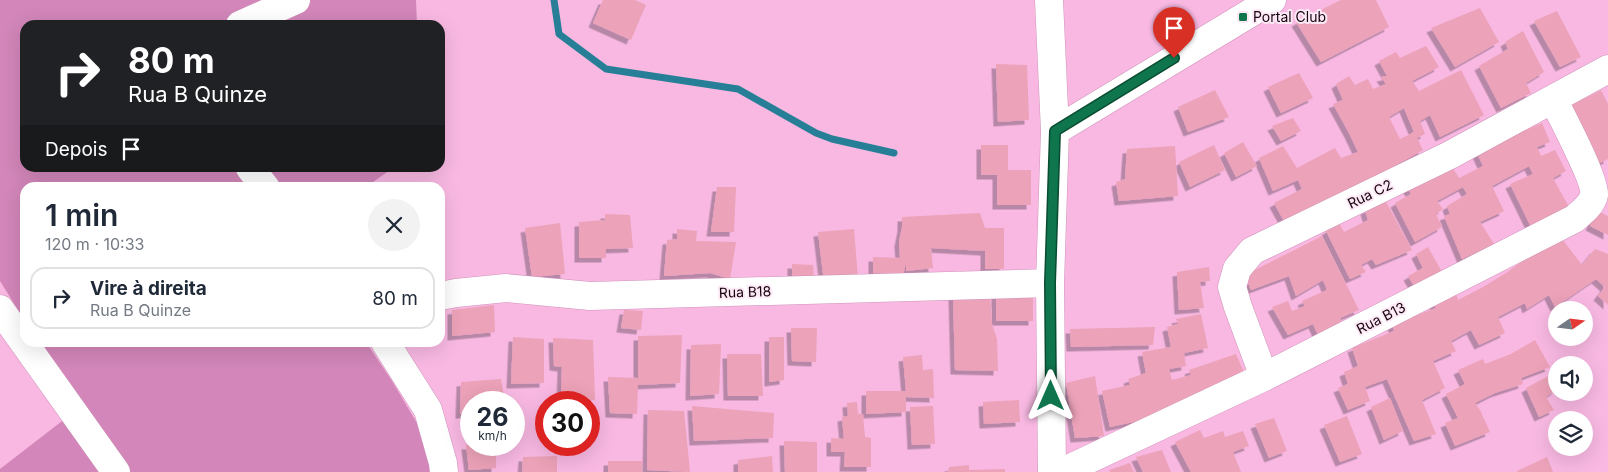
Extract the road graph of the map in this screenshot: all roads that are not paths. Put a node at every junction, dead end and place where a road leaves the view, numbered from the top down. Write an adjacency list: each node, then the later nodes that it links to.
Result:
1 (296, 0): 4 (street)
2 (1049, 0): 7 (street)
3 (1272, 0): 7 (street)
4 (251, 20)
5 (1608, 69): 6 (street, Rua C2)
6 (1552, 99): 16 (street, Rua C2); 16 (street, Rua B13)
7 (1055, 131): 10 (street)
8 (253, 172): 9 (street)
9 (261, 182)
10 (1050, 283): 11 (street, Rua B18); 19 (street)
11 (445, 295)
12 (0, 309): 13 (street)
13 (20, 337)
14 (27, 347): 17 (street)
15 (388, 347): 18 (street)
16 (1264, 377): 20 (street, Rua B13)
17 (116, 472)
18 (444, 472)
19 (1052, 472)
20 (1062, 472)

